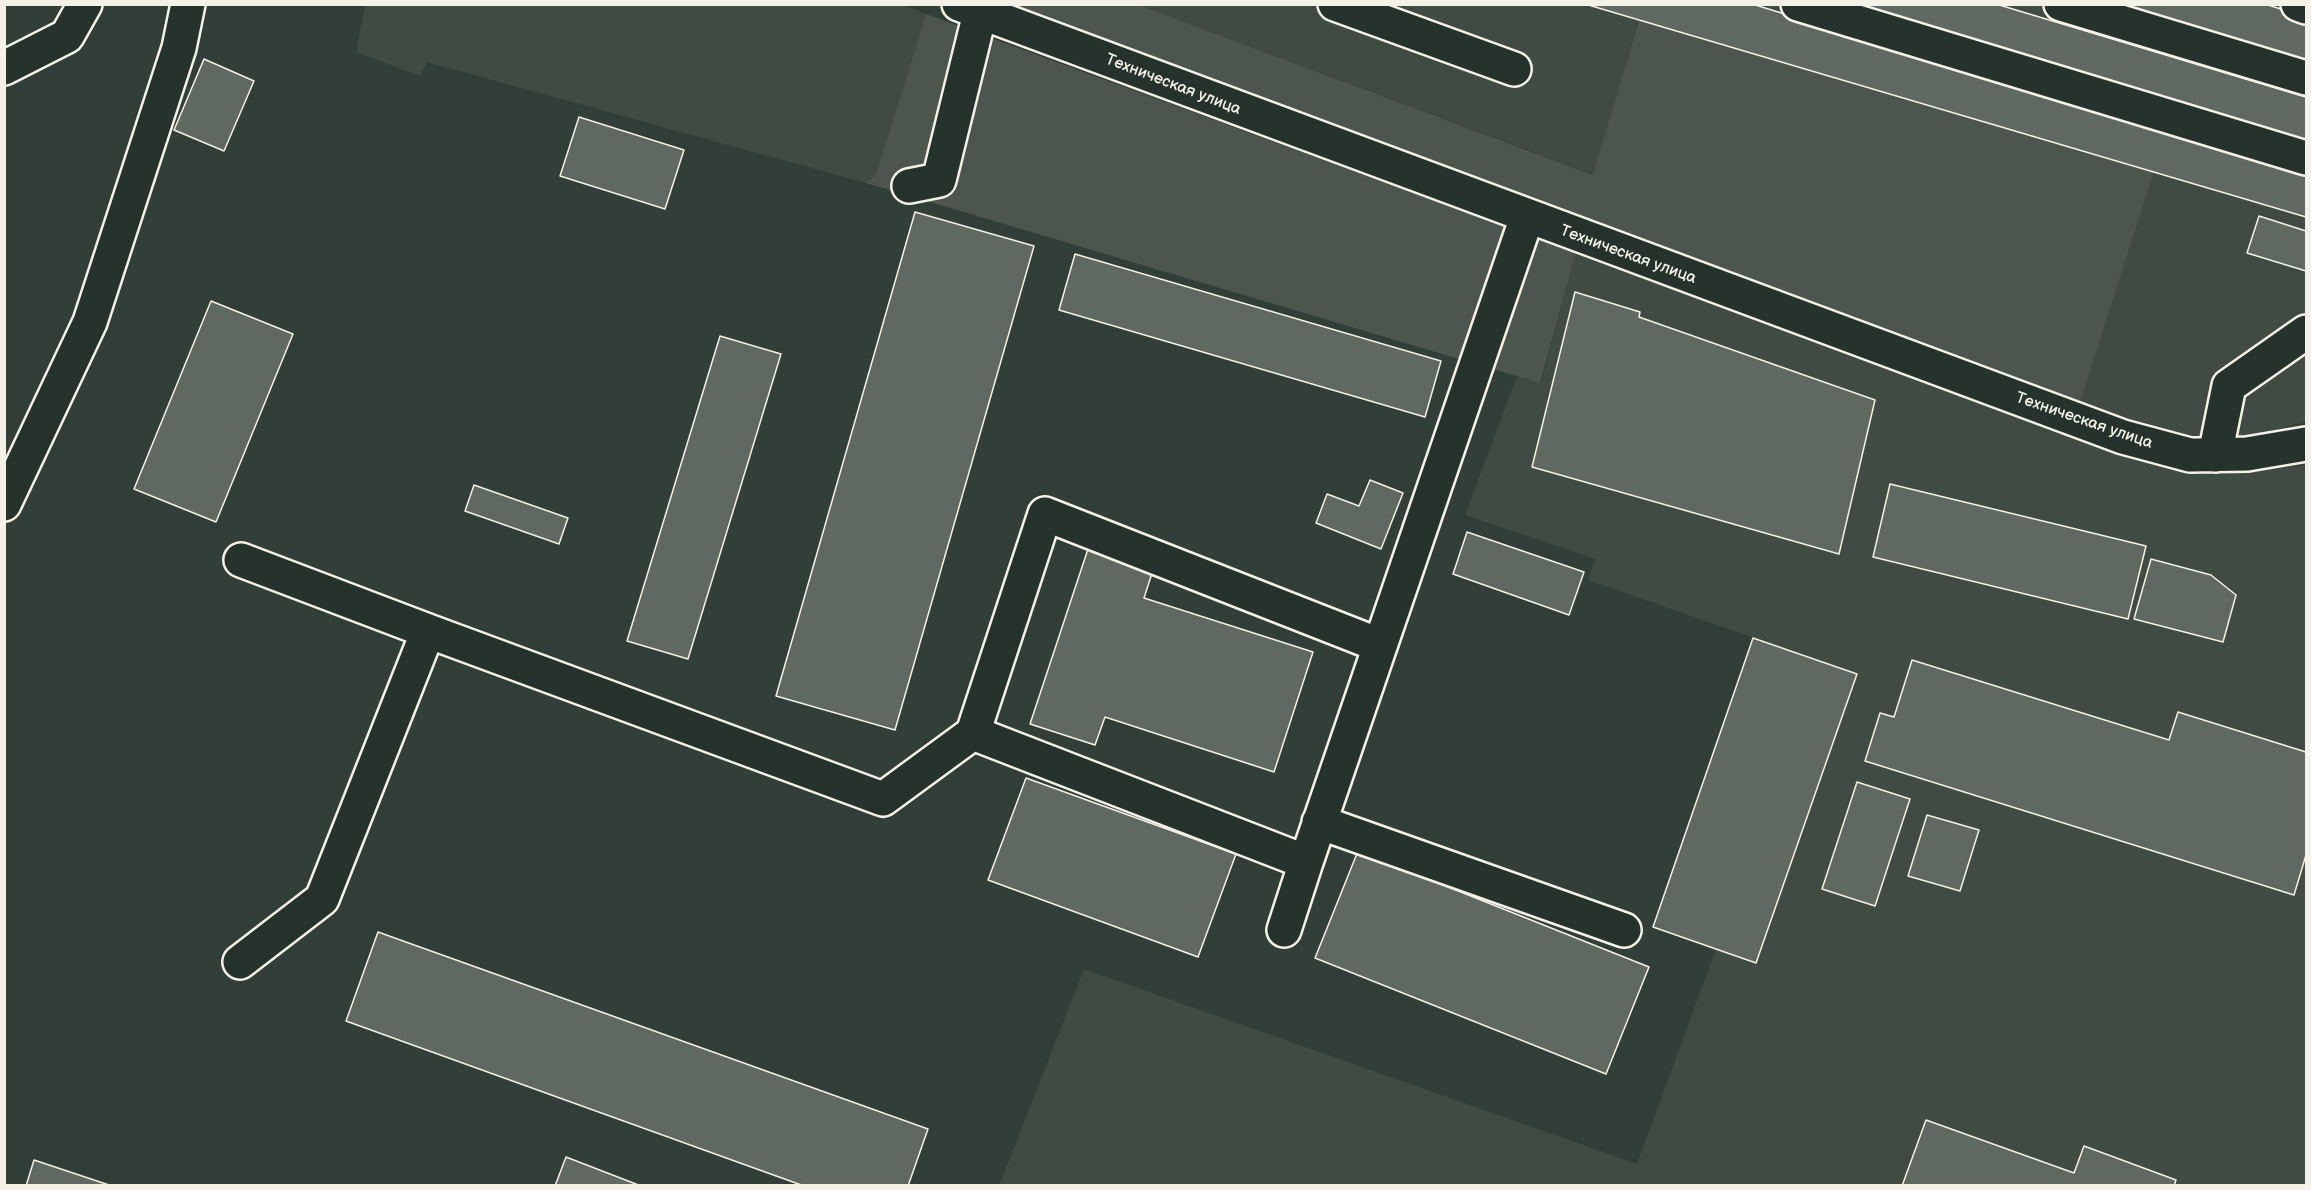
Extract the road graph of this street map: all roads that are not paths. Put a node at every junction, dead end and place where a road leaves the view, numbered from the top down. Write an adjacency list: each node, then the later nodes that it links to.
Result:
1 (85, 4): 9 (street)
2 (188, 4): 18 (street)
3 (1335, 4): 10 (street)
4 (1798, 4): 12 (street)
5 (2061, 4): 11 (street)
6 (2298, 4): 7 (street)
7 (2307, 7)
8 (969, 9): 13 (street); 14 (street, Техническая улица)
9 (4, 68)
10 (1514, 69)
11 (2307, 78)
12 (2307, 158)
13 (909, 186)
14 (1527, 218): 17 (street, Техническая улица); 21 (street)
15 (2307, 332): 17 (street)
16 (2307, 444): 17 (street, Техническая улица)
17 (2215, 455)
18 (4, 504)
19 (241, 560): 20 (street)
20 (428, 631): 22 (street); 27 (street)
21 (1379, 645): 22 (street); 23 (street)
22 (973, 733): 24 (street)
23 (1319, 822): 24 (street); 26 (street)
24 (1306, 862): 25 (street)
25 (1284, 930)
26 (1624, 930)
27 (240, 962)

